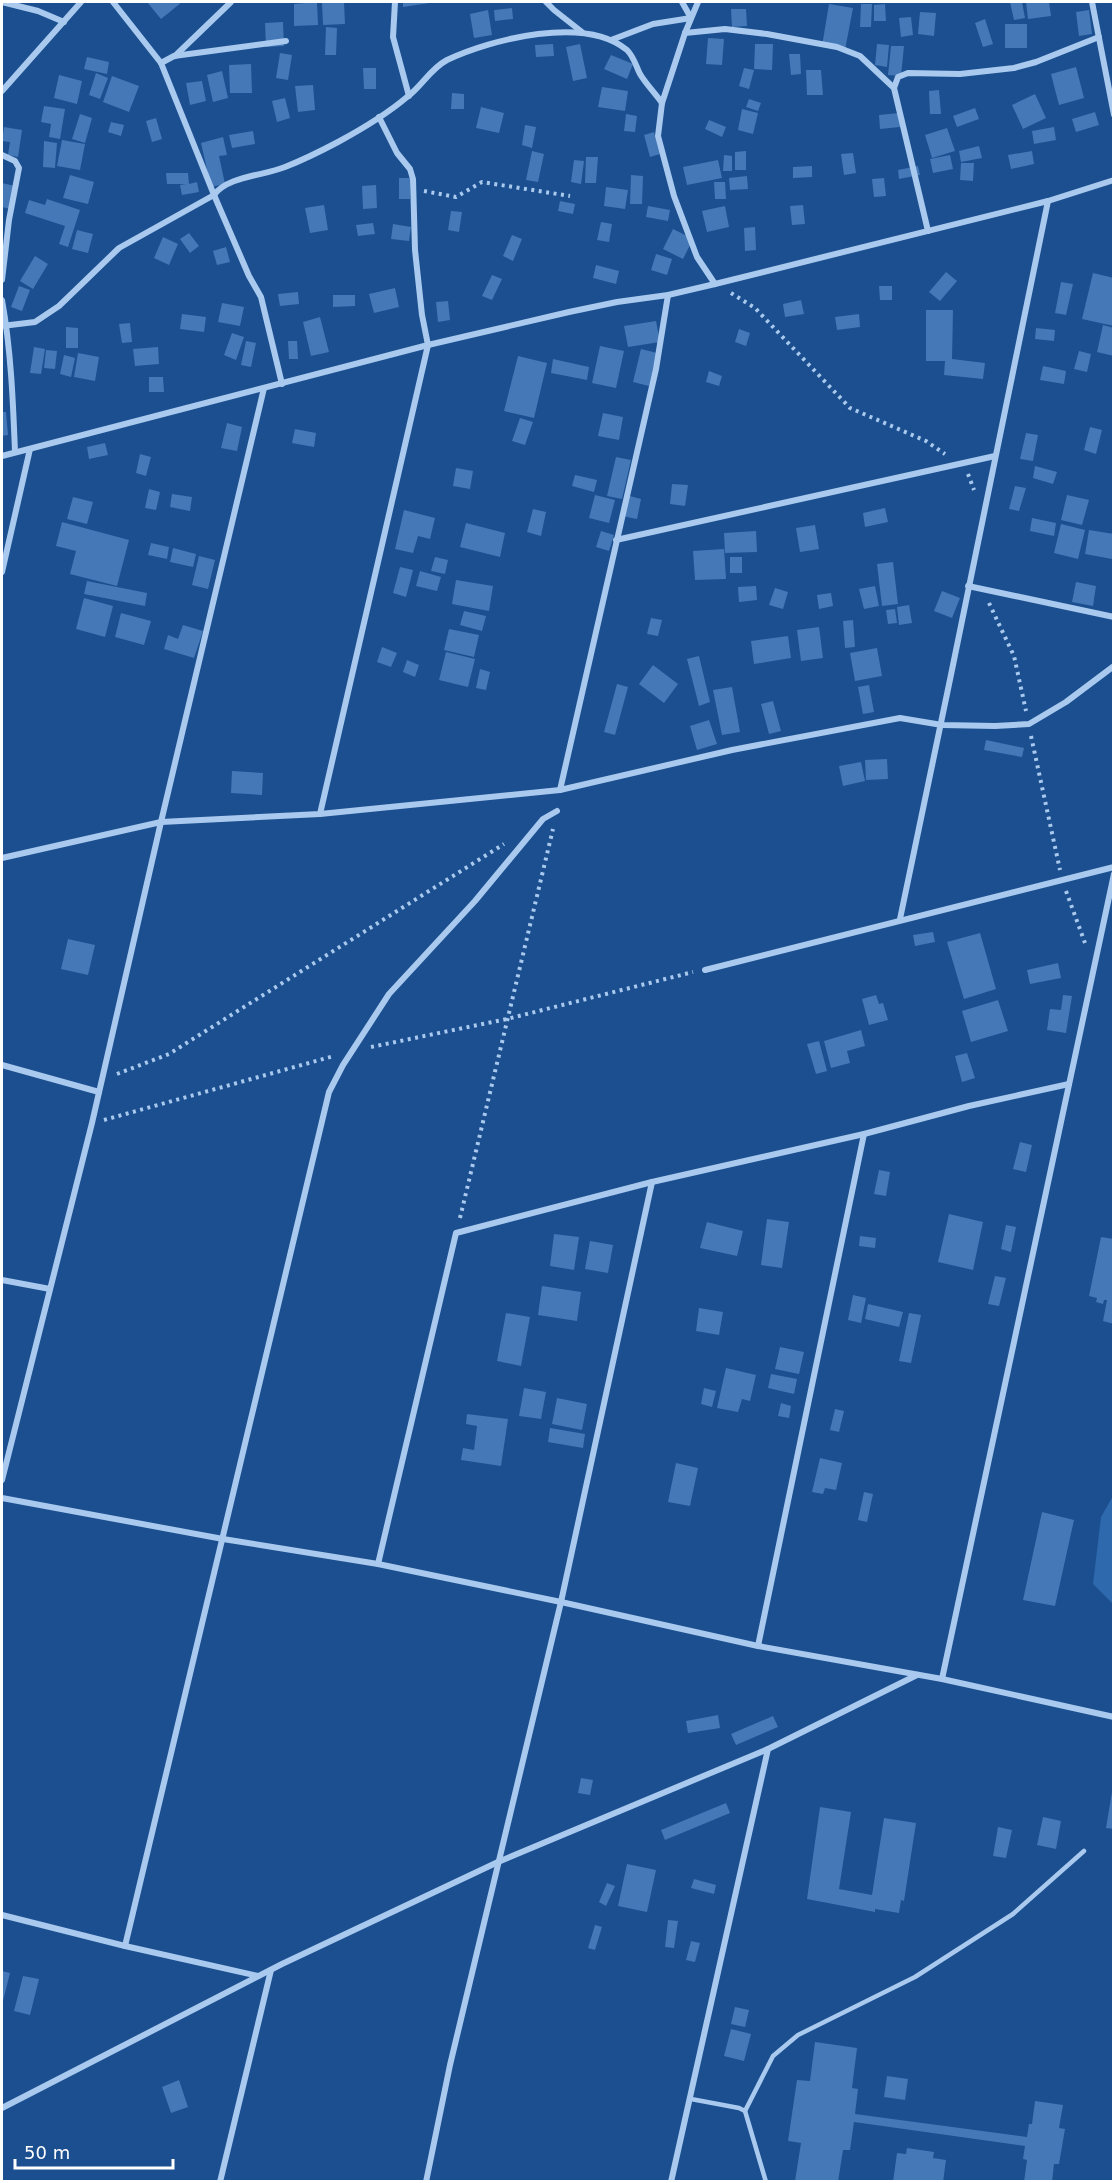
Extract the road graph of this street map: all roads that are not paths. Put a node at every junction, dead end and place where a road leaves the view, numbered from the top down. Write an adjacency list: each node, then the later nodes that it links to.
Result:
1 (2, 2): 11 (street)
2 (81, 2): 11 (street)
3 (112, 2): 18 (street)
4 (231, 2): 17 (street)
5 (395, 2): 21 (street)
6 (546, 2): 12 (street)
7 (682, 2): 10 (street)
8 (699, 2): 10 (street)
9 (1092, 2): 14 (street)
10 (691, 18): 13 (street); 15 (street)
11 (63, 22): 20 (street)
12 (583, 33): 15 (street); 21 (street)
13 (685, 33): 19 (street); 22 (street)
14 (1099, 37): 19 (street); 23 (street)
15 (611, 40): 22 (street)
16 (286, 41): 17 (street)
17 (174, 56): 18 (street)
18 (161, 63): 27 (street)
19 (894, 88): 29 (street)
20 (2, 91)
21 (409, 96): 24 (street)
22 (662, 103): 31 (street)
23 (1113, 115)
24 (379, 117): 27 (street); 35 (street)
25 (2, 155): 30 (street)
26 (1113, 180): 28 (street)
27 (214, 195): 34 (street); 36 (street)
28 (1048, 201): 29 (street); 41 (street)
29 (928, 231): 31 (street)
30 (2, 280)
31 (715, 284): 32 (street)
32 (668, 295): 35 (street); 42 (street)
33 (2, 300): 34 (street)
34 (4, 326): 39 (street)
35 (428, 345): 36 (street); 50 (street)
36 (282, 384): 37 (street)
37 (264, 388): 38 (street); 51 (street)
38 (30, 449): 39 (street); 43 (street)
39 (15, 452): 40 (street)
40 (2, 456)
41 (995, 456): 42 (street); 44 (street)
42 (616, 540): 48 (street)
43 (2, 572)
44 (968, 586): 45 (street); 47 (street)
45 (1113, 616)
46 (1113, 666): 47 (street)
47 (942, 725): 48 (street); 55 (street)
48 (560, 790): 50 (street)
49 (557, 811): 66 (street)
50 (320, 814): 51 (street)
51 (161, 822): 52 (street); 59 (street)
52 (2, 858)
53 (1113, 867): 55 (street)
54 (1113, 874): 58 (street)
55 (900, 919): 56 (street)
56 (705, 969)
57 (2, 1065): 59 (street)
58 (1069, 1084): 60 (street); 71 (street)
59 (99, 1092): 63 (street)
60 (864, 1134): 61 (street); 69 (street)
61 (652, 1182): 67 (street); 68 (street)
62 (2, 1280): 63 (street)
63 (50, 1289): 64 (street)
64 (2, 1480)
65 (2, 1498): 66 (street)
66 (223, 1539): 67 (street); 77 (street)
67 (378, 1564): 68 (street)
68 (561, 1602): 69 (street); 75 (street)
69 (758, 1646): 70 (street)
70 (918, 1675): 71 (street); 73 (street)
71 (942, 1679): 72 (street)
72 (1113, 1717)
73 (768, 1749): 75 (street); 80 (street)
74 (1084, 1851): 82 (lane)
75 (498, 1862): 78 (street); 84 (street)
76 (2, 1915): 77 (street)
77 (125, 1946): 79 (street)
78 (271, 1970): 79 (street); 83 (street)
79 (259, 1976): 81 (street)
80 (691, 2098): 82 (lane); 85 (street)
81 (2, 2108)
82 (745, 2110): 86 (lane)
83 (220, 2181)
84 (426, 2181)
85 (671, 2181)
86 (766, 2181)

